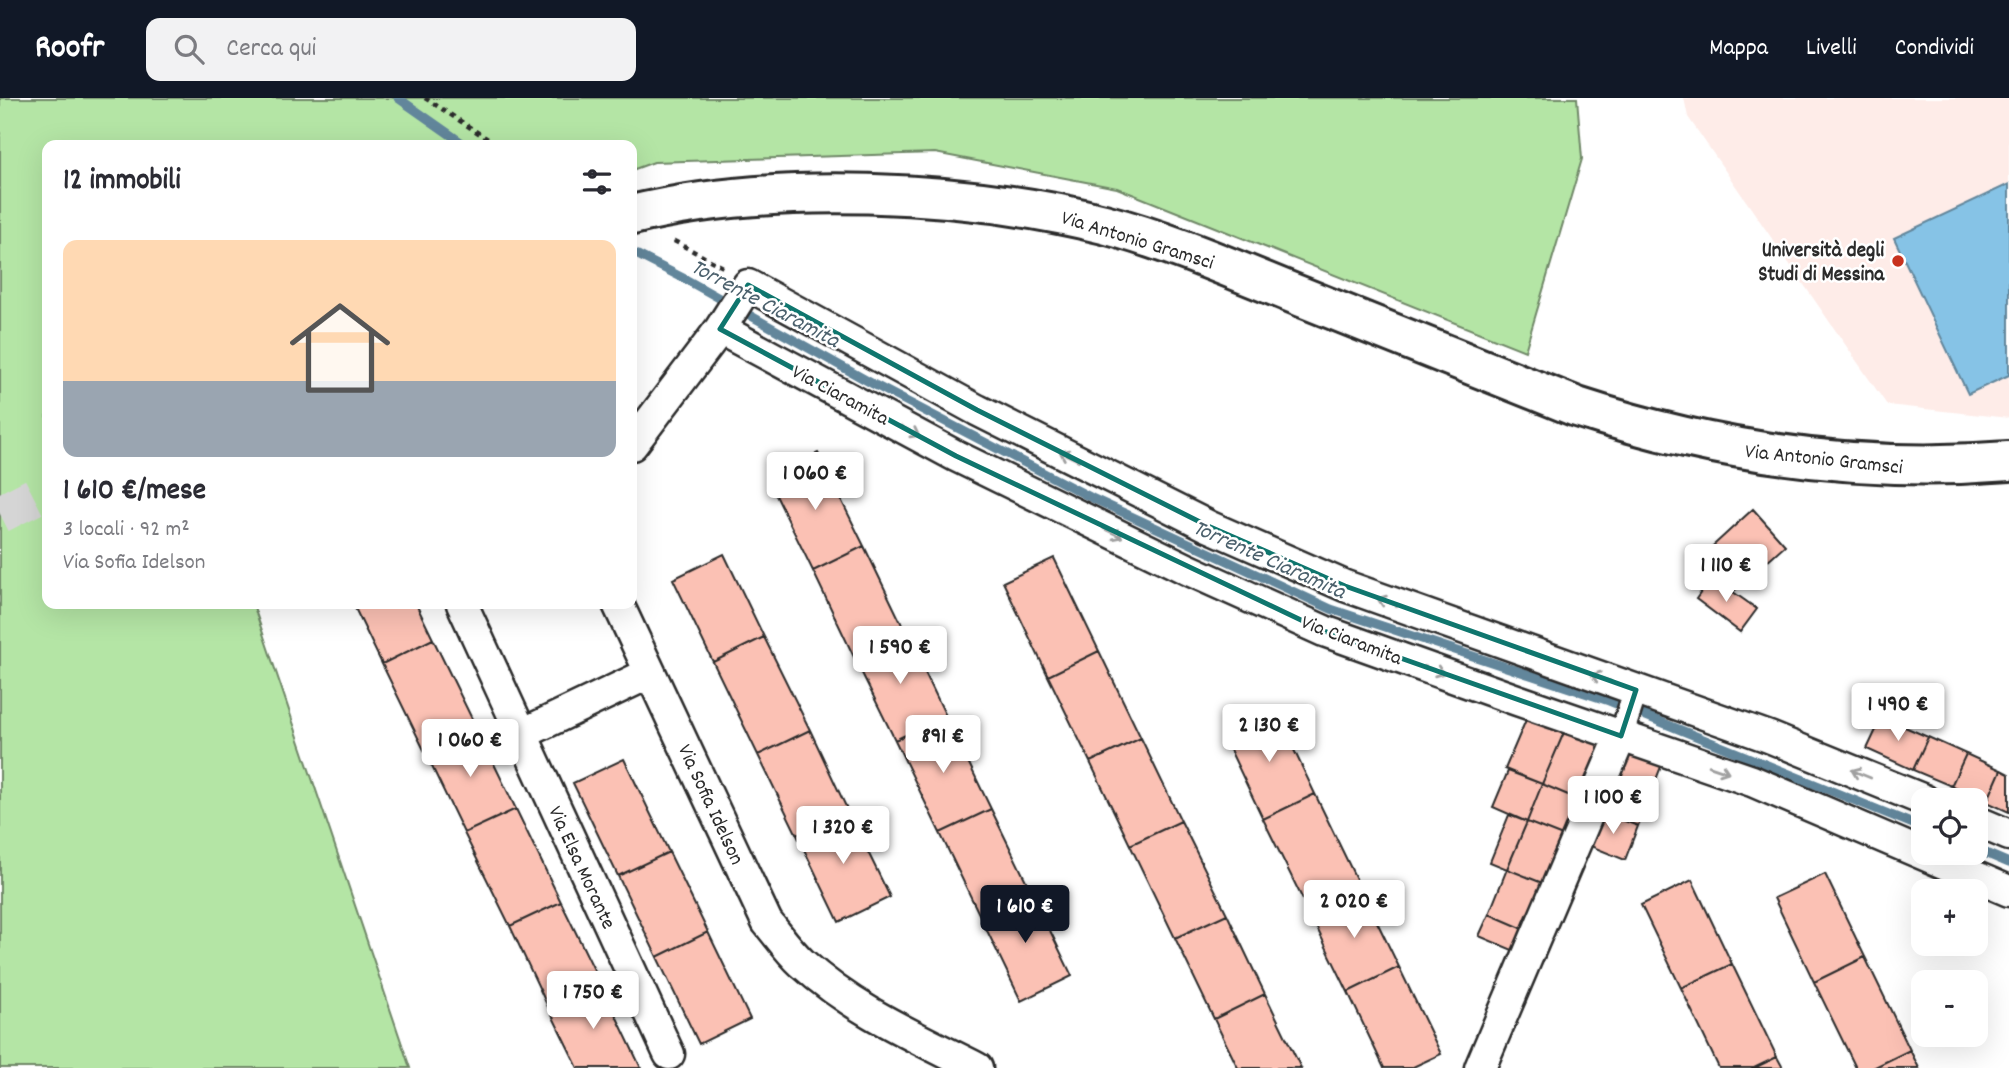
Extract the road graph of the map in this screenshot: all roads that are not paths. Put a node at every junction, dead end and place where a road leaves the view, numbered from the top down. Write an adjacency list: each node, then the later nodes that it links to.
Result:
1 (637, 214): 4 (main road, Via Antonio Gramsci)
2 (720, 329): 3 (street); 7 (street, one-way to 2); 10 (street, Via Ciaramita, one-way to 10)
3 (637, 438)
4 (2009, 461)
5 (463, 609): 11 (street, Via Elsa Morante)
6 (620, 609): 8 (street, Via Sofia Idelson)
7 (1529, 653): 9 (street, one-way to 7); 10 (street)
8 (650, 673): 11 (street); 18 (street, Via Sofia Idelson)
9 (1636, 690): 12 (street); 13 (street, one-way to 9)
10 (1517, 700): 12 (street, Via Ciaramita)
11 (522, 734): 17 (street, Via Elsa Morante)
12 (1621, 736): 16 (street, Via Ciaramita, one-way to 16); 19 (street)
13 (1911, 795)
14 (1988, 826): 15 (street)
15 (2009, 835)
16 (2009, 891)
17 (669, 1054)
18 (977, 1068)
19 (1480, 1068)

